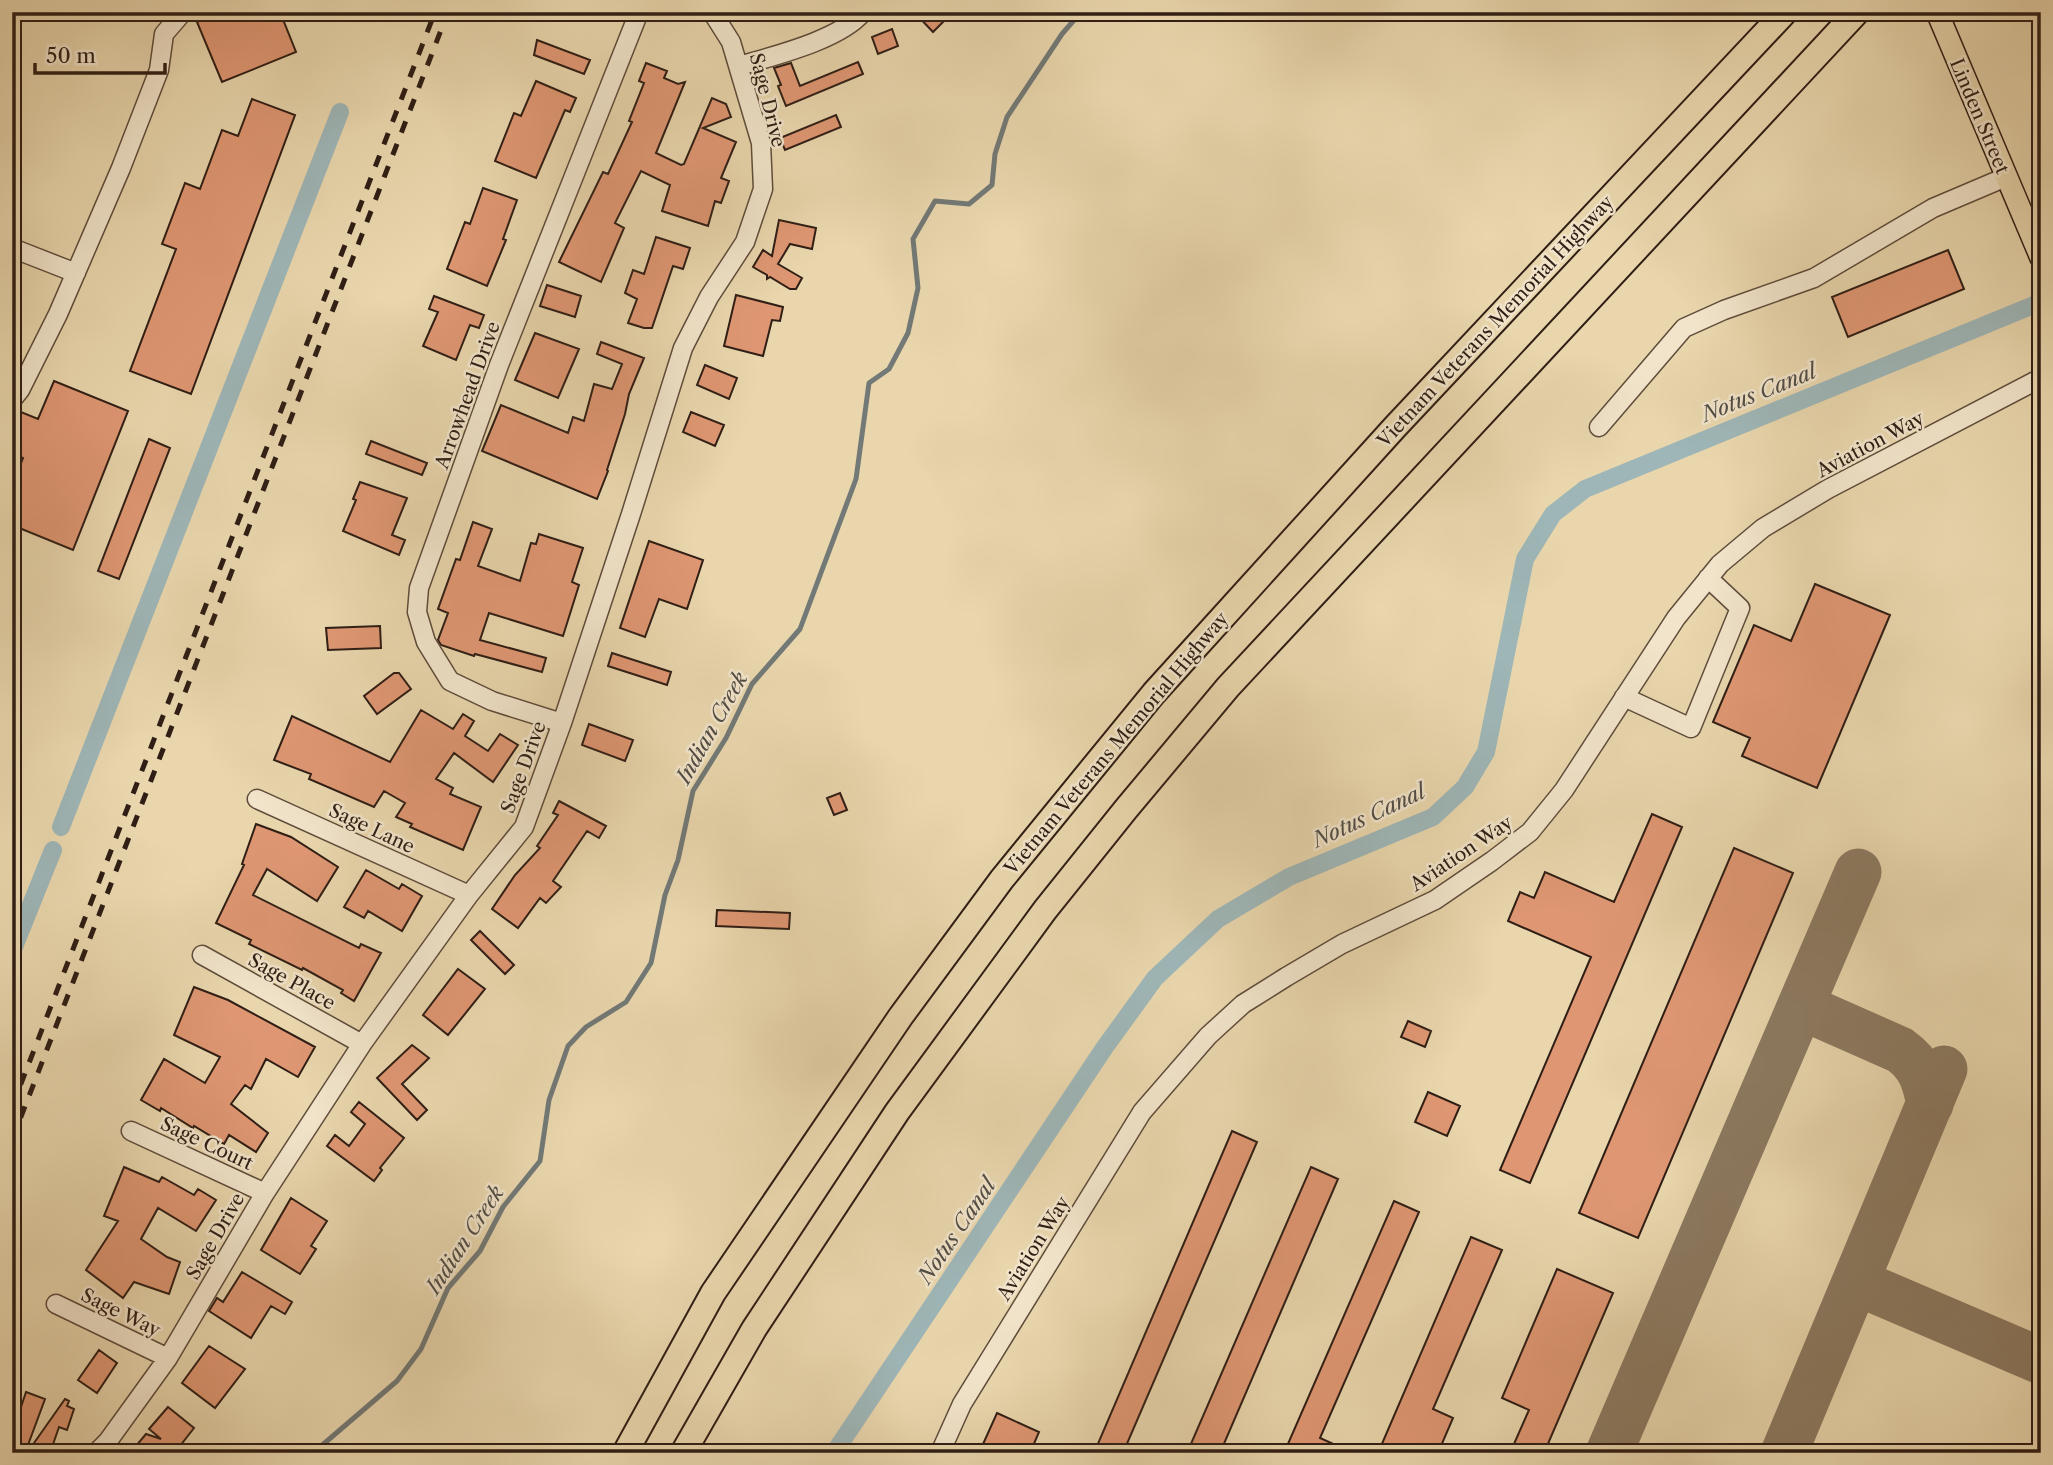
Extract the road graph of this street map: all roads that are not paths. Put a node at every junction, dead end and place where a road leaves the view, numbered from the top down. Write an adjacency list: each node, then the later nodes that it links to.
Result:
1 (183, 12): 12 (street)
2 (639, 12): 18 (street, Arrowhead Drive)
3 (712, 12): 8 (street, Sage Drive)
4 (863, 12): 8 (street)
5 (1786, 12): 28 (highway, Vietnam Veterans Memorial Highway)
6 (1857, 12): 29 (highway)
7 (1937, 12): 9 (main road, Linden Street)
8 (738, 66): 18 (street, Sage Drive)
9 (2006, 177): 11 (main road, Linden Street); 15 (street)
10 (12, 248): 12 (street)
11 (2041, 258)
12 (76, 274): 14 (street)
13 (2041, 379): 16 (street, Aviation Way)
14 (12, 400)
15 (1599, 427)
16 (1708, 578): 17 (street, Aviation Way); 17 (street)
17 (1624, 697): 30 (street, Aviation Way)
18 (562, 723): 20 (street, Sage Drive)
19 (257, 799): 20 (street, Sage Lane)
20 (469, 895): 22 (street, Sage Drive)
21 (202, 955): 22 (street, Sage Place)
22 (362, 1044): 24 (street, Sage Drive)
23 (131, 1131): 24 (street, Sage Court)
24 (265, 1193): 26 (street, Sage Drive)
25 (56, 1304): 26 (street, Sage Way)
26 (168, 1358): 27 (street, Sage Drive)
27 (96, 1453)
28 (625, 1453)
29 (683, 1453)
30 (940, 1453)

